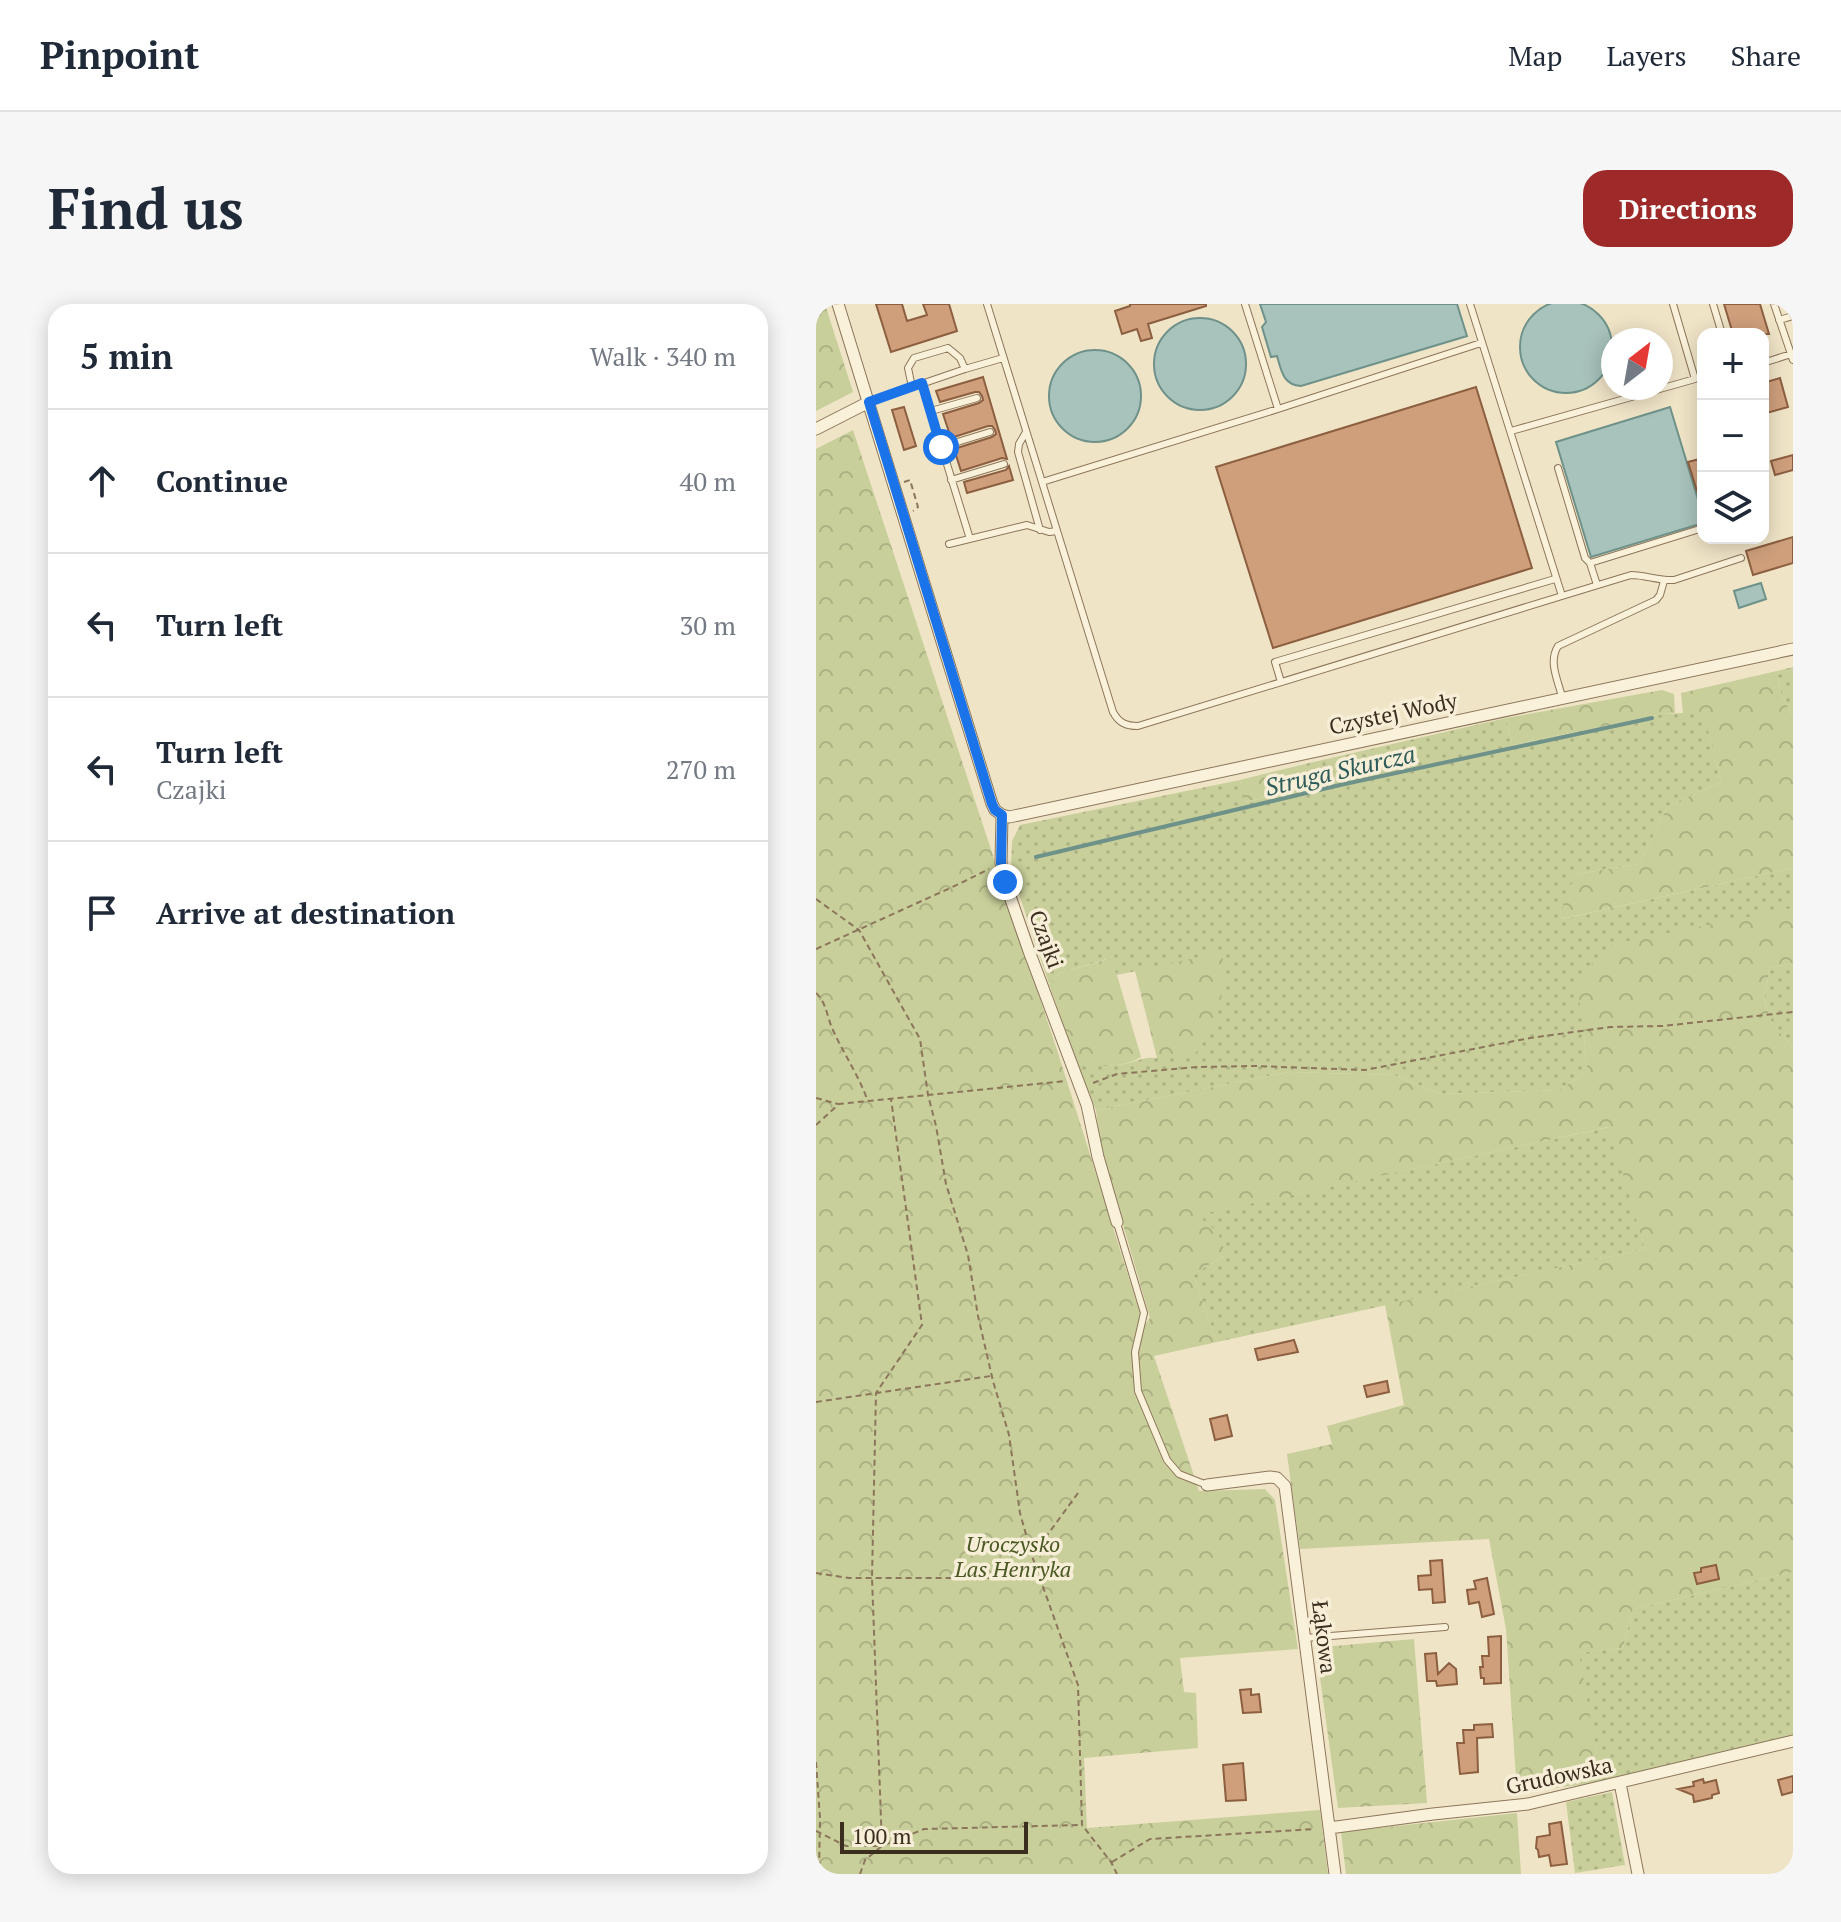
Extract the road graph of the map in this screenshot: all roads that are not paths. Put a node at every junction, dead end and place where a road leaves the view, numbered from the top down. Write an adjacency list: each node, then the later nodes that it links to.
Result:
1 (838, 304): 19 (street, Czajki)
2 (987, 304): 13 (lane)
3 (1245, 304): 20 (lane)
4 (1470, 304): 11 (lane)
5 (1673, 304): 23 (lane)
6 (1713, 304): 10 (lane)
7 (1774, 304): 9 (lane)
8 (1793, 316): 9 (lane)
9 (1779, 320): 12 (lane)
10 (1720, 328)
11 (1481, 343): 20 (lane); 23 (lane)
12 (1792, 357): 14 (lane)
13 (1003, 358): 15 (lane); 25 (lane)
14 (1769, 362)
15 (965, 369): 16 (lane); 17 (lane)
16 (922, 383): 17 (lane); 21 (lane)
17 (912, 387): 19 (lane)
18 (977, 398): 21 (lane)
19 (869, 402): 22 (street); 49 (street, Czajki)
20 (1278, 409): 30 (lane)
21 (931, 411): 26 (lane)
22 (816, 429)
23 (1511, 431): 38 (lane)
24 (990, 432): 26 (lane)
25 (1026, 432): 30 (lane); 31 (lane)
26 (941, 447): 29 (lane)
27 (1004, 464): 29 (lane)
28 (1558, 468): 37 (lane)
29 (951, 480): 34 (lane)
30 (1042, 482): 33 (lane)
31 (1040, 530): 33 (lane); 34 (lane)
32 (1697, 530): 37 (lane)
33 (1057, 531): 47 (lane)
34 (970, 539): 35 (lane)
35 (949, 544)
36 (1741, 558): 39 (lane)
37 (1590, 563): 40 (lane)
38 (1555, 579): 41 (lane); 42 (lane)
39 (1664, 581): 40 (lane); 48 (lane)
40 (1597, 585): 41 (lane)
41 (1562, 596): 43 (lane)
42 (1452, 610): 43 (lane); 44 (lane)
43 (1459, 628): 46 (lane)
44 (1363, 636): 46 (lane); 47 (lane)
45 (1793, 649): 48 (street, Czystej Wody)
46 (1370, 655): 47 (lane)
47 (1281, 682)
48 (1562, 697): 49 (street, Czystej Wody)
49 (1002, 815): 50 (street, Czajki)
50 (1117, 1222): 51 (lane)
51 (1207, 1485): 53 (street, Łąkowa)
52 (1445, 1627): 53 (lane)
53 (1305, 1638): 56 (street, Łąkowa)
54 (1793, 1741): 55 (street, Grudowska)
55 (1620, 1783): 56 (street, Grudowska); 58 (street)
56 (1329, 1828): 57 (street, Łąkowa)
57 (1335, 1874)
58 (1638, 1874)

